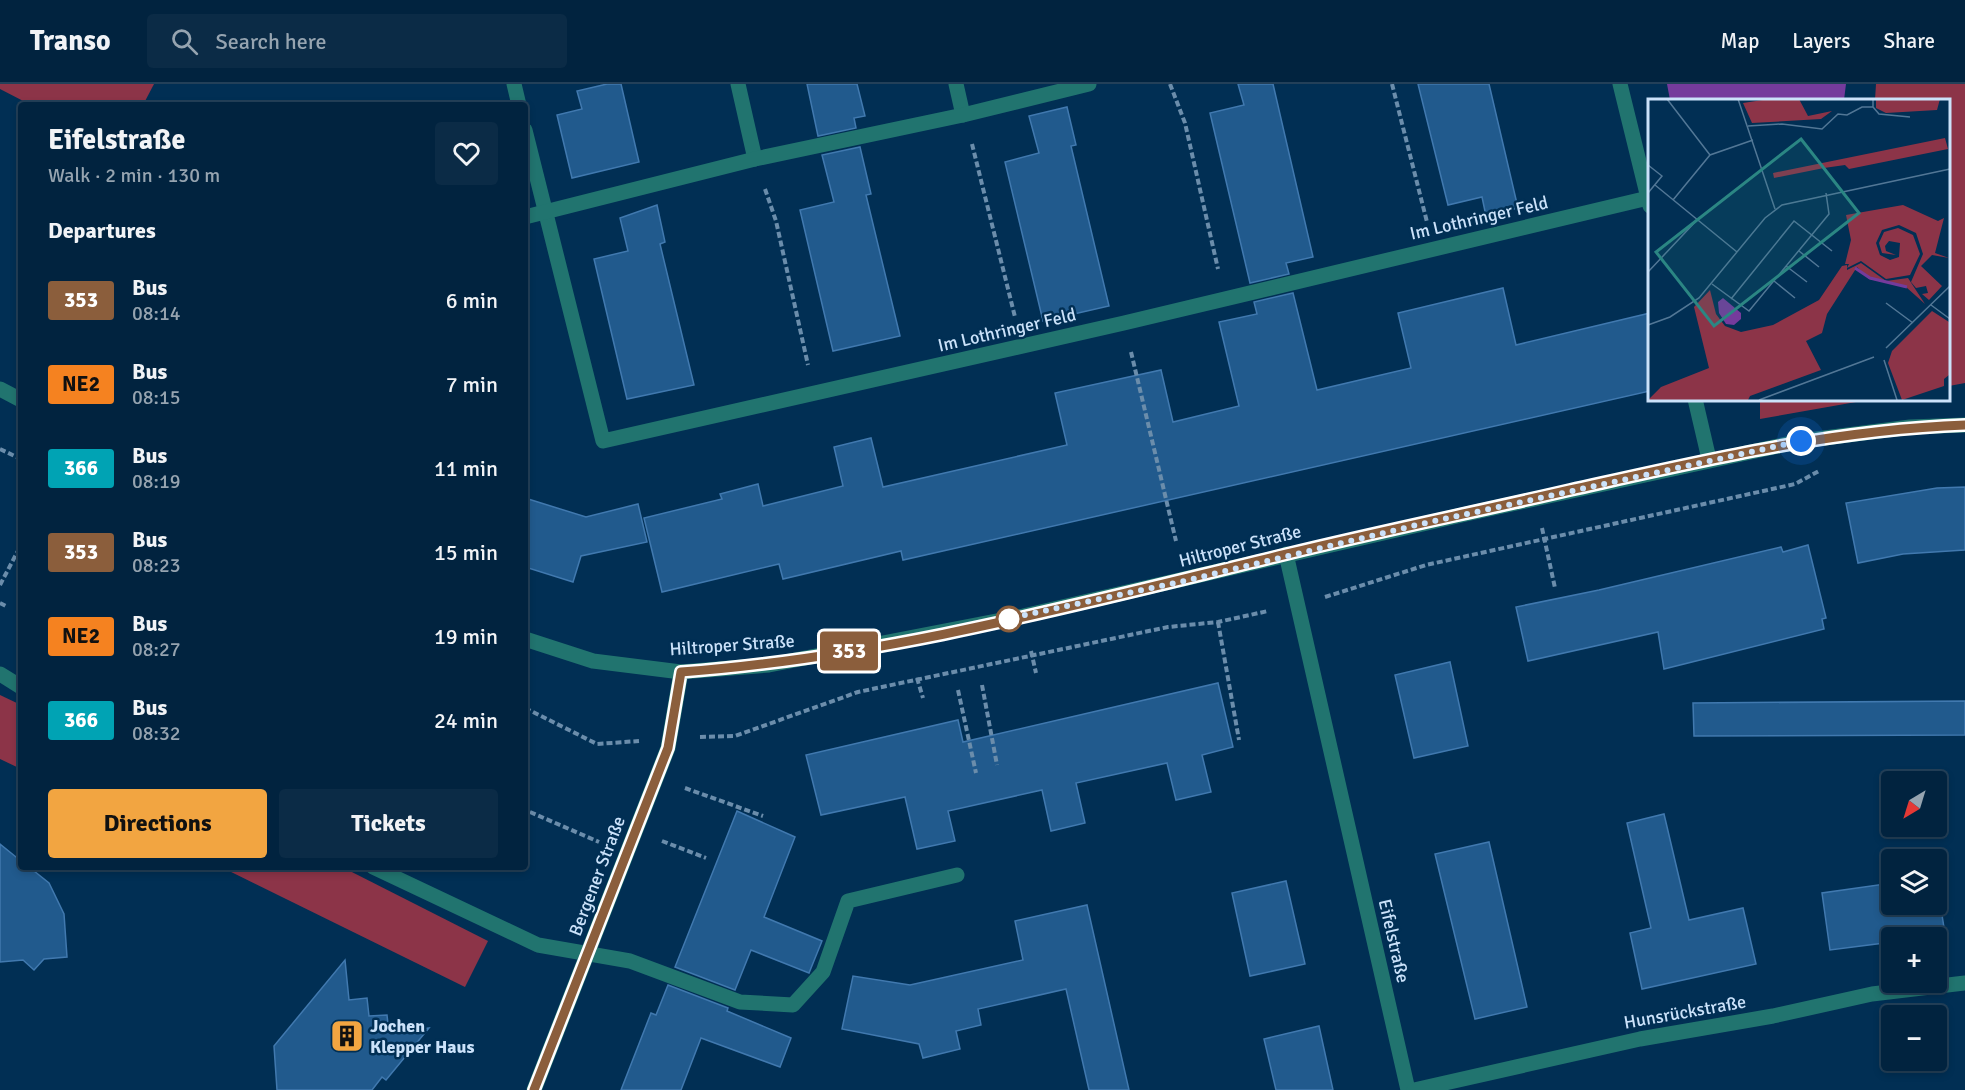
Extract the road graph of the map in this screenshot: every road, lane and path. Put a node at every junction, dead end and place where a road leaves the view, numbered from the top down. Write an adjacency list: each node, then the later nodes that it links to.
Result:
1 (514, 84): 8 (street)
2 (738, 84): 11 (street)
3 (956, 84): 9 (street)
4 (1089, 84): 9 (street)
5 (1170, 84): 17 (path)
6 (1392, 84): 16 (path)
7 (1620, 84): 12 (street, Im Lothringer Feld)
8 (518, 102)
9 (963, 116): 11 (street); 19 (path)
10 (528, 143): 14 (street, Im Lothringer Feld)
11 (755, 159): 14 (street); 21 (path)
12 (1648, 198)
13 (1648, 202): 16 (street, Im Lothringer Feld)
14 (544, 212): 15 (street); 21 (street, Im Lothringer Feld)
15 (528, 216)
16 (1433, 249): 17 (street, Im Lothringer Feld)
17 (1225, 299): 18 (street, Im Lothringer Feld)
18 (1124, 323): 19 (street, Im Lothringer Feld); 29 (path)
19 (1022, 347): 21 (street, Im Lothringer Feld)
20 (0, 389): 22 (street)
21 (815, 395)
22 (18, 398)
23 (1695, 400): 27 (street)
24 (1965, 425): 27 (street, Hiltroper Straße)
25 (0, 449): 26 (path)
26 (18, 458)
27 (1709, 459): 31 (street, Hiltroper Straße)
28 (1795, 484): 34 (path)
29 (1176, 541)
30 (18, 550): 33 (path)
31 (1286, 554): 40 (street, Hiltroper Straße); 65 (street, Eifelstraße)
32 (1548, 558): 35 (path)
33 (0, 585)
34 (1365, 586)
35 (1555, 588)
36 (0, 603): 37 (path)
37 (8, 607)
38 (528, 640): 40 (street, Hiltroper Straße)
39 (1032, 653): 41 (path); 43 (path); 50 (path)
40 (681, 672): 57 (street, Bergener Straße)
41 (1036, 673)
42 (0, 674): 44 (street)
43 (917, 680): 47 (path); 49 (path)
44 (18, 685)
45 (982, 685): 52 (path)
46 (958, 690): 53 (path)
47 (923, 698)
48 (528, 710): 51 (path)
49 (735, 736)
50 (1239, 740)
51 (597, 744)
52 (997, 765)
53 (976, 773)
54 (683, 787): 56 (path)
55 (530, 812): 58 (path)
56 (764, 816)
57 (636, 831): 58 (street, Bergener Straße); 59 (path)
58 (627, 855): 62 (street, Bergener Straße)
59 (706, 858)
60 (379, 870): 62 (street)
61 (957, 874): 62 (street)
62 (588, 954): 64 (street, Bergener Straße)
63 (1965, 983): 66 (street, Hunsrückstraße)
64 (534, 1090)
65 (1408, 1090)
66 (1414, 1090)

